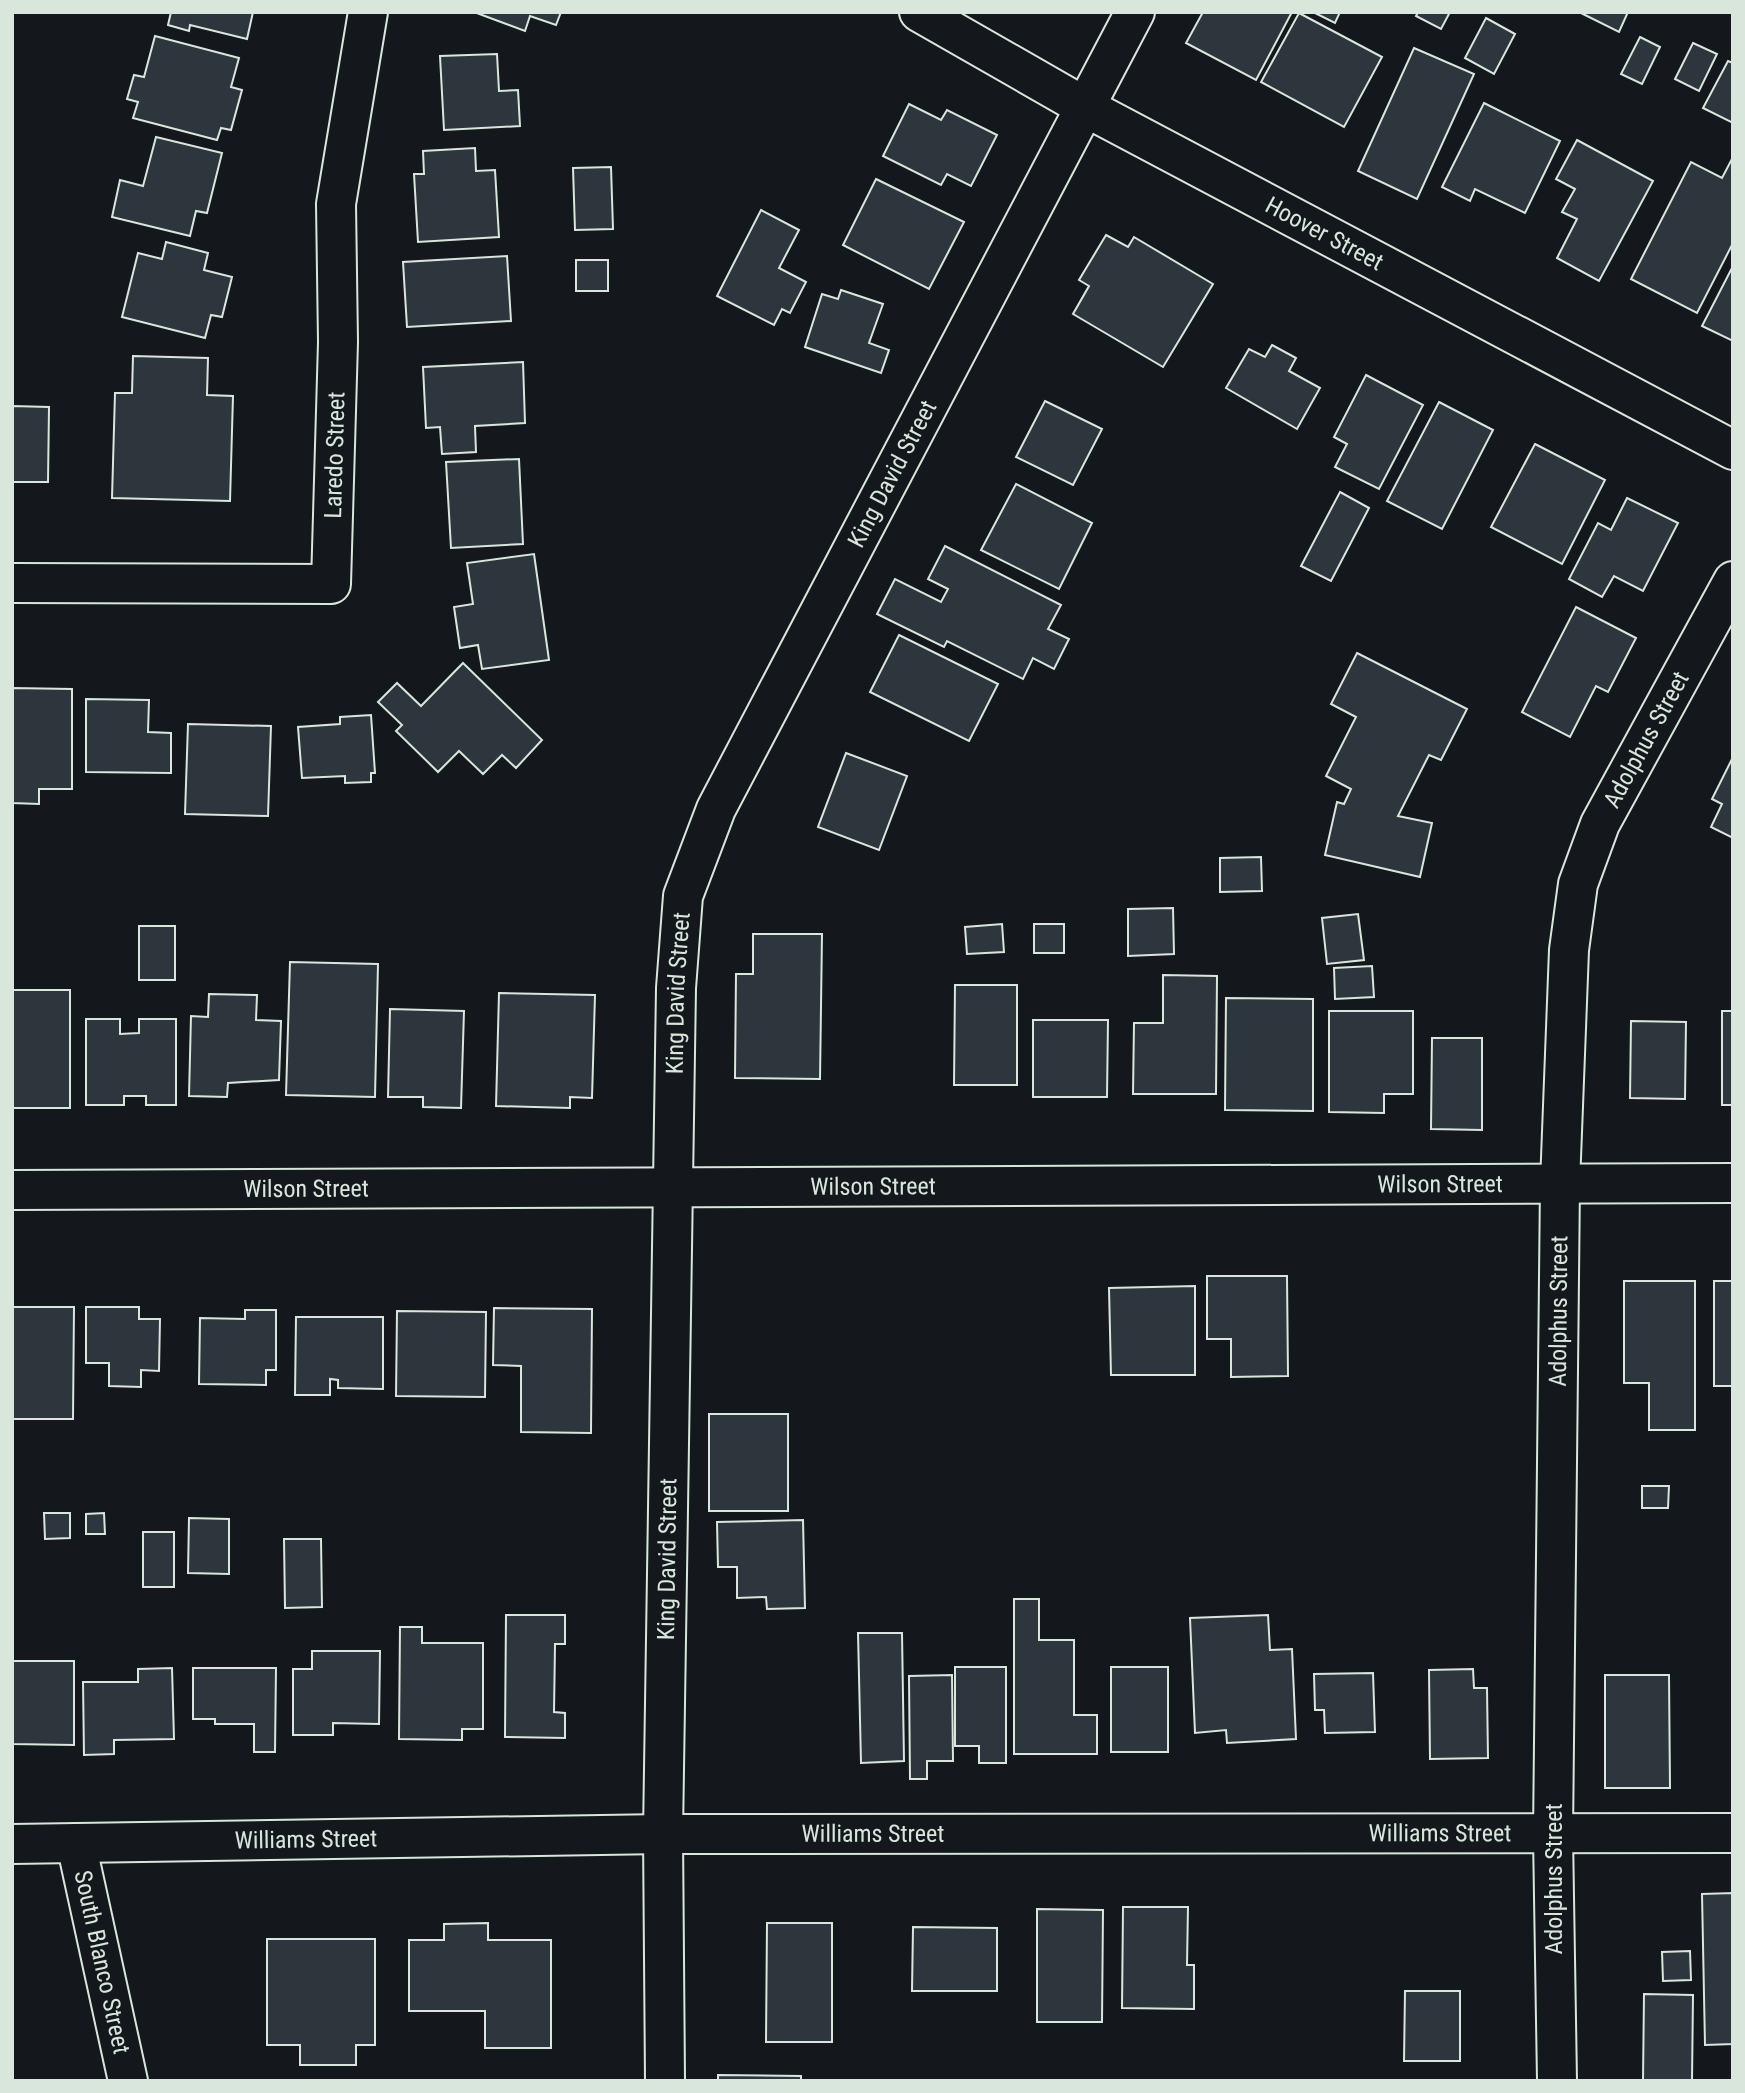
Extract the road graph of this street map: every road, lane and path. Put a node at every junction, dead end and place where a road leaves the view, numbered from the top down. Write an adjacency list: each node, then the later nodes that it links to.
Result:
1 (368, 12): 7 (street, Laredo Street)
2 (919, 12): 4 (street, Hoover Street)
3 (1135, 12): 4 (street, King David Street)
4 (1085, 107): 5 (street, Hoover Street); 10 (street, King David Street)
5 (1733, 450)
6 (1733, 581): 9 (street, Adolphus Street)
7 (12, 583)
8 (1733, 1183): 9 (street, Wilson Street)
9 (1560, 1184): 10 (street, Wilson Street); 14 (street, Adolphus Street)
10 (671, 1186): 11 (street, Wilson Street); 13 (street, King David Street)
11 (12, 1190)
12 (1733, 1833): 14 (street, Williams Street)
13 (663, 1834): 14 (street, Williams Street); 15 (street, Williams Street); 18 (street, King David Street)
14 (1553, 1835): 19 (street, Adolphus Street)
15 (76, 1843): 16 (street, Williams Street); 17 (street, South Blanco Street)
16 (12, 1844)
17 (128, 2081)
18 (665, 2081)
19 (1557, 2081)

